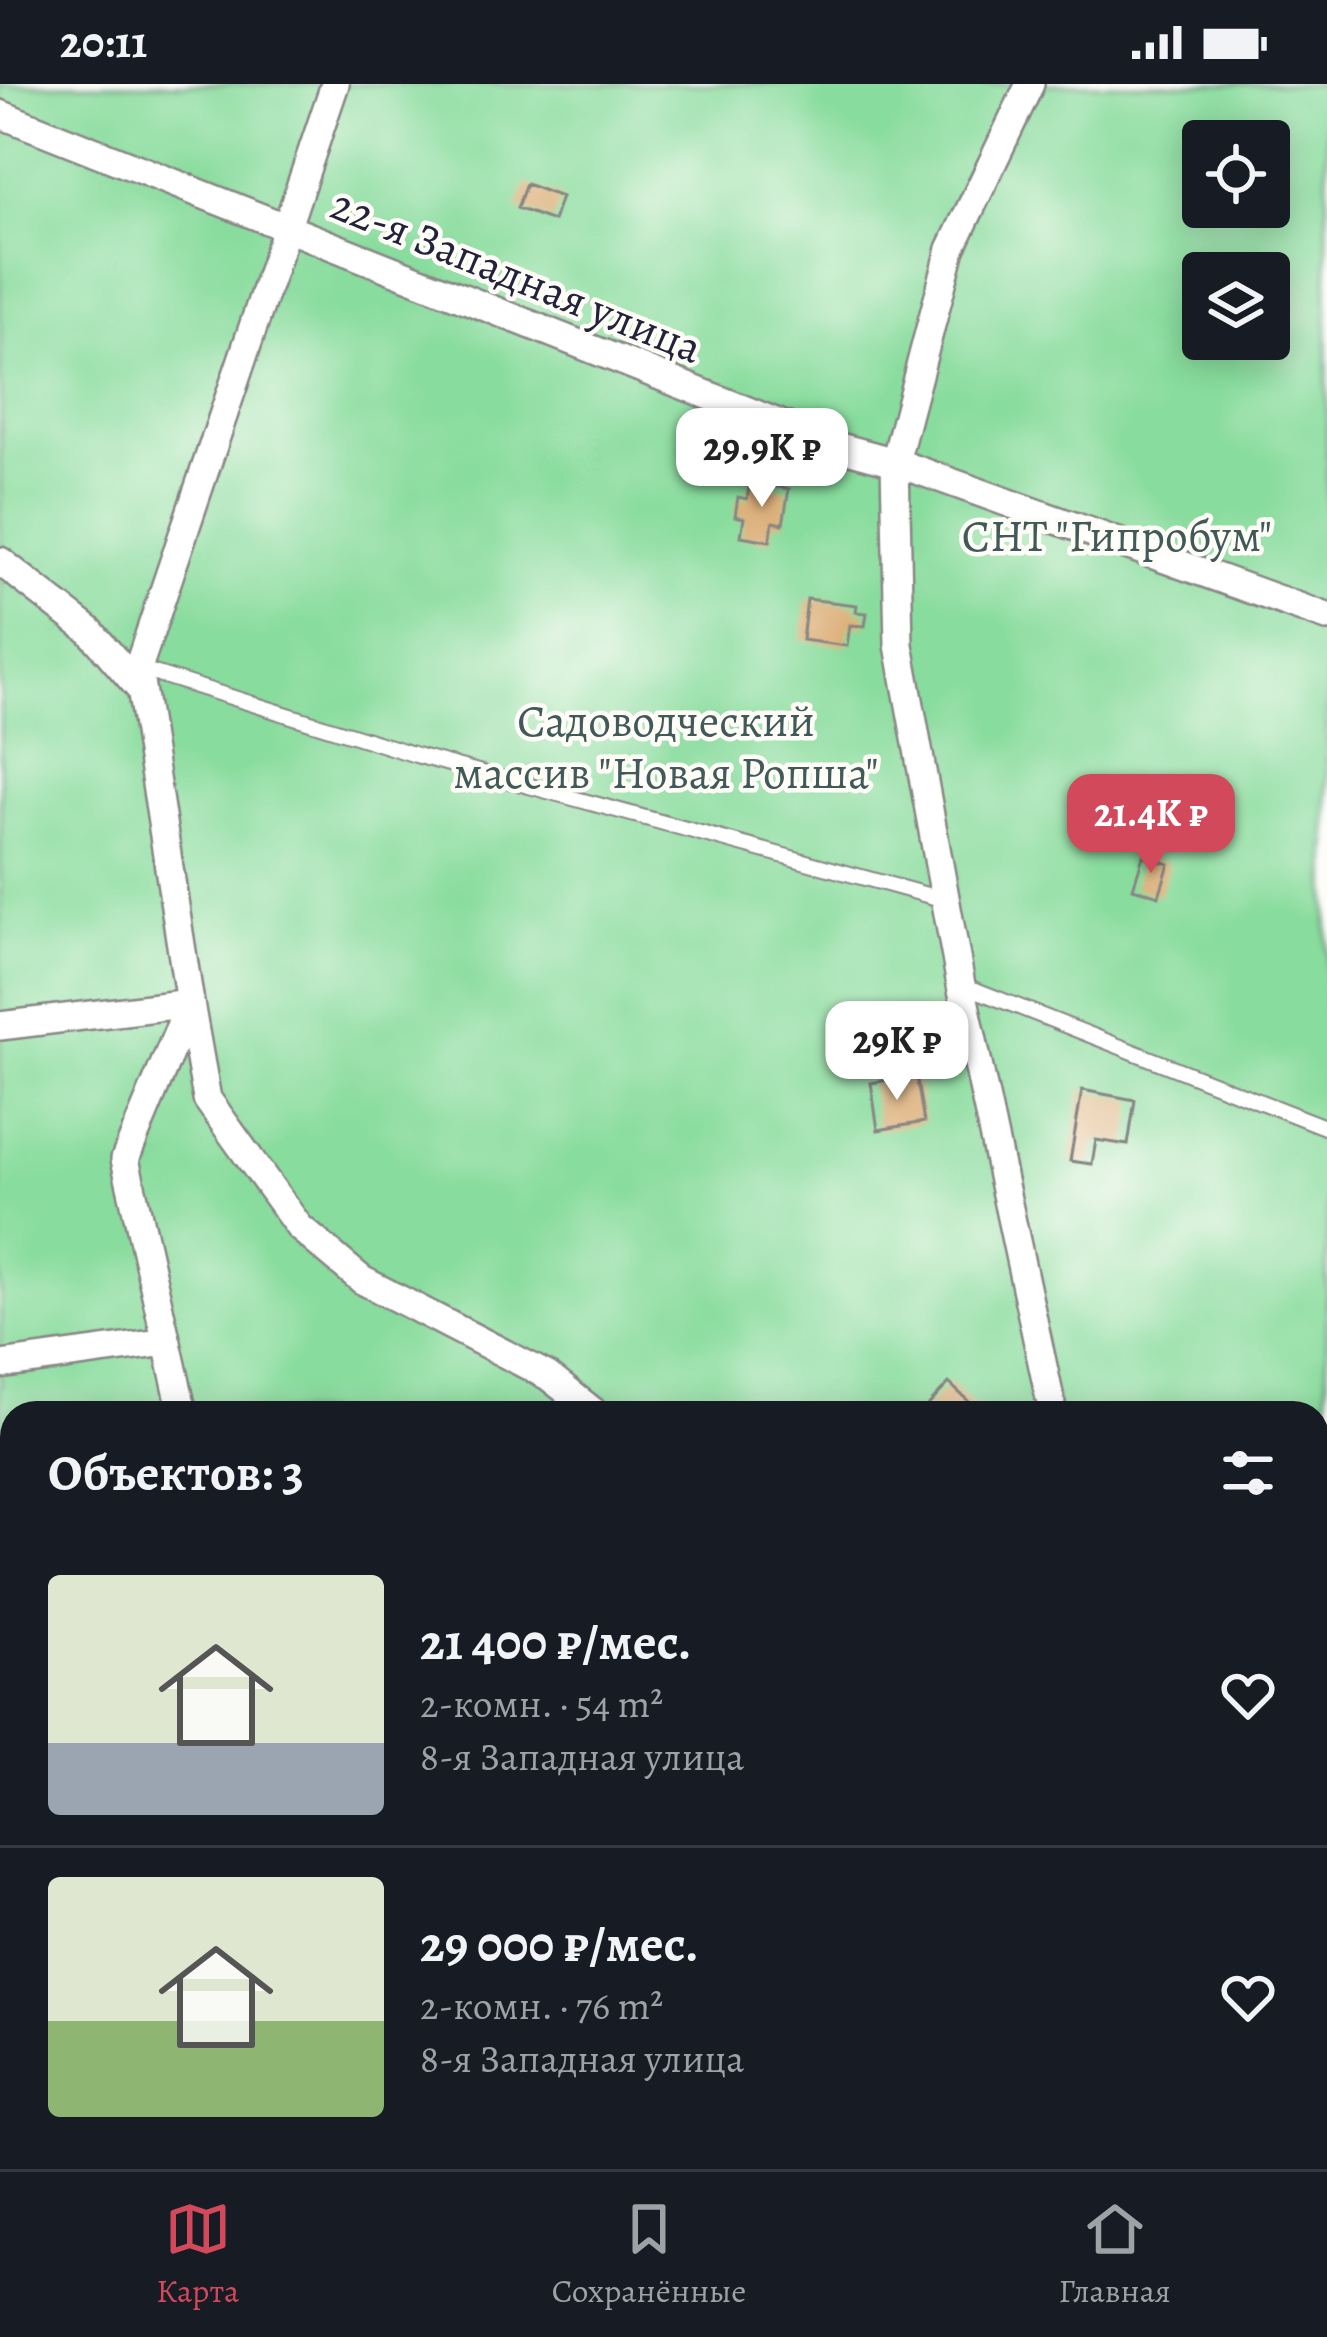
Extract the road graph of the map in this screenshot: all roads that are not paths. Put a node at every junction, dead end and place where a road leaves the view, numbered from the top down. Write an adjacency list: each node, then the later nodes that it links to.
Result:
1 (335, 84): 4 (street)
2 (1030, 84): 5 (street)
3 (0, 114): 4 (street, 22-я Западная улица)
4 (285, 228): 5 (street, 22-я Западная улица); 8 (street)
5 (895, 462): 7 (street, 22-я Западная улица); 9 (street)
6 (0, 561): 8 (street)
7 (1327, 617)
8 (139, 679): 9 (lane); 11 (street)
9 (945, 899): 10 (street)
10 (961, 985): 13 (lane); 18 (street)
11 (190, 1003): 12 (street); 14 (street); 17 (street)
12 (0, 1025)
13 (1327, 1128)
14 (166, 1342): 15 (street); 16 (street)
15 (0, 1365)
16 (180, 1401)
17 (580, 1401)
18 (1050, 1401)

